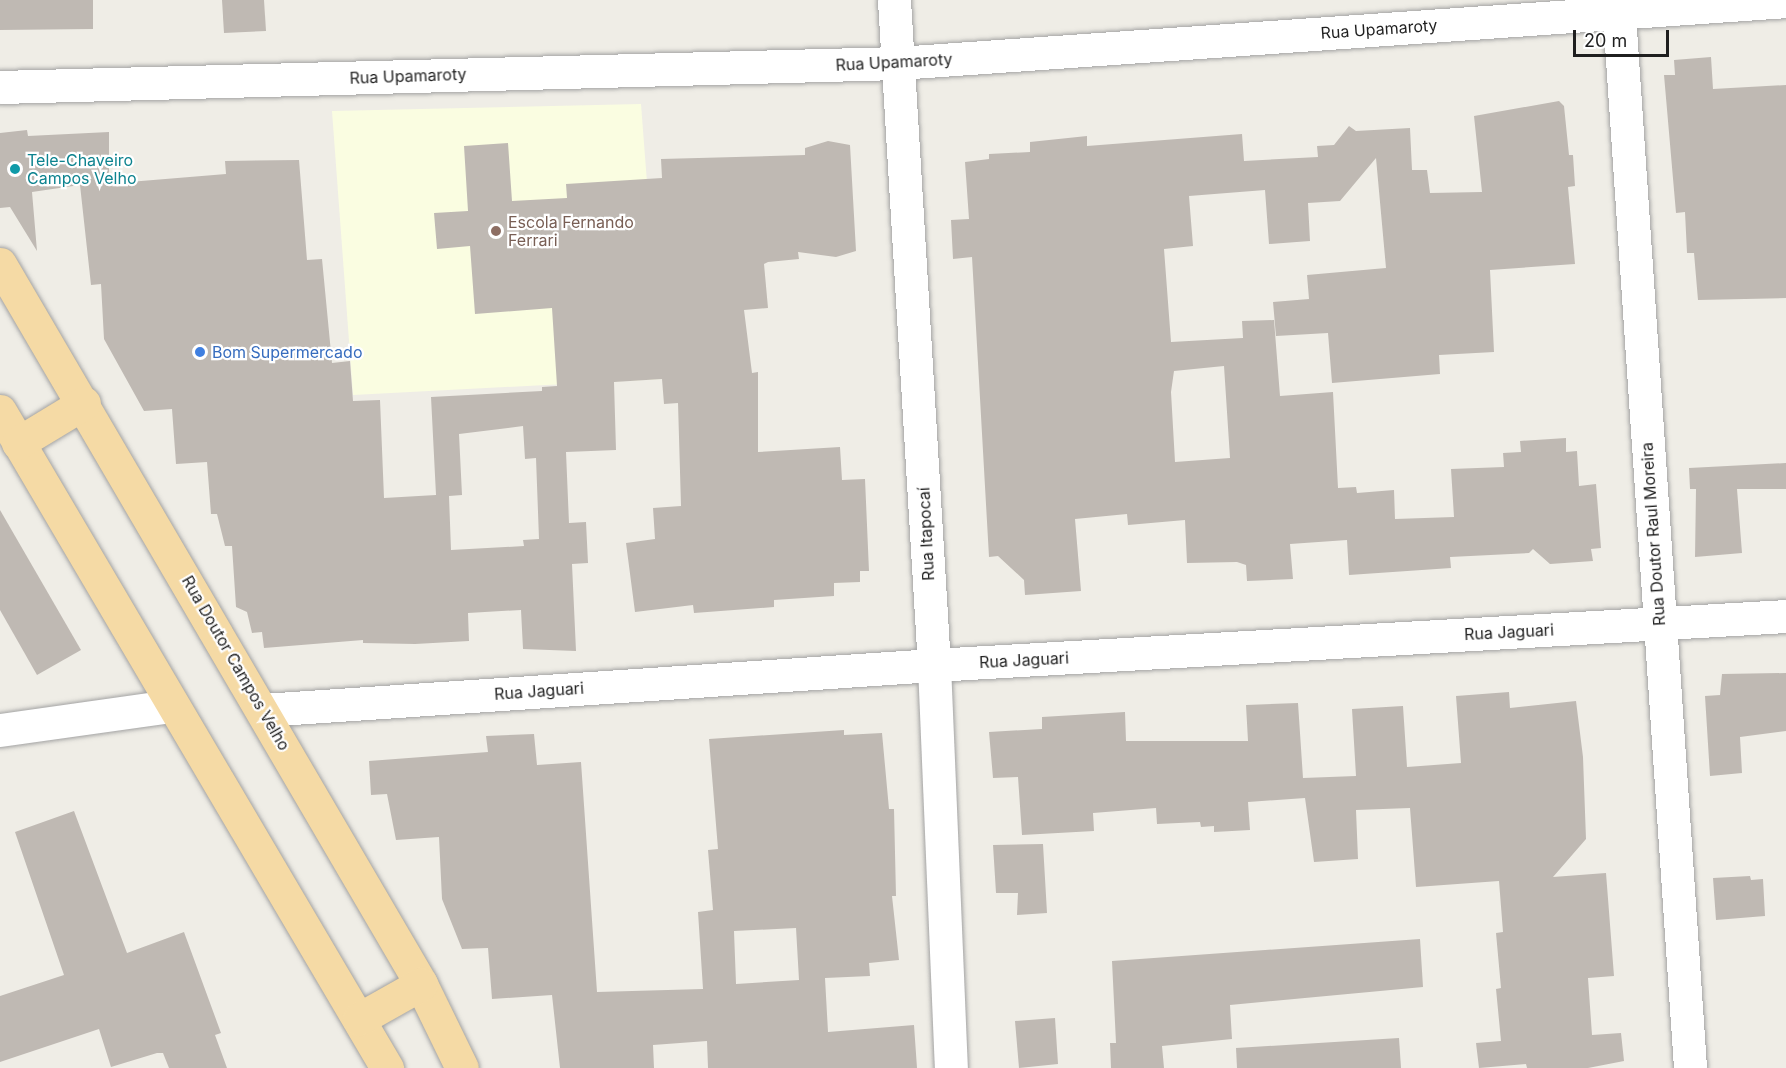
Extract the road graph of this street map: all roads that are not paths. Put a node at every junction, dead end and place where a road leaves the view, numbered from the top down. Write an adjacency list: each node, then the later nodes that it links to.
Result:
1 (894, 0): 4 (street, Rua Itapocaí)
2 (1786, 1): 3 (street, Rua Upamaroty)
3 (1619, 6): 4 (street, Rua Upamaroty); 11 (street, Rua Doutor Raul Moreira)
4 (898, 63): 5 (street, Rua Upamaroty); 12 (street, Rua Itapocaí)
5 (0, 87)
6 (0, 264): 7 (main road, Rua Doutor Campos Velho)
7 (84, 403): 9 (main road); 14 (main road, Rua Doutor Campos Velho)
8 (0, 411): 9 (main road)
9 (18, 443): 13 (main road)
10 (1786, 616): 11 (street, Rua Jaguari)
11 (1659, 624): 12 (street, Rua Jaguari); 21 (street, Rua Doutor Raul Moreira)
12 (933, 665): 14 (street, Rua Jaguari); 20 (street, Rua Itapocaí)
13 (171, 706): 15 (street); 17 (main road)
14 (263, 710): 16 (main road, Rua Doutor Campos Velho)
15 (0, 730)
16 (422, 984): 17 (main road); 19 (main road, Rua Doutor Campos Velho)
17 (359, 1019): 18 (main road)
18 (387, 1068)
19 (462, 1068)
20 (951, 1068)
21 (1690, 1068)

